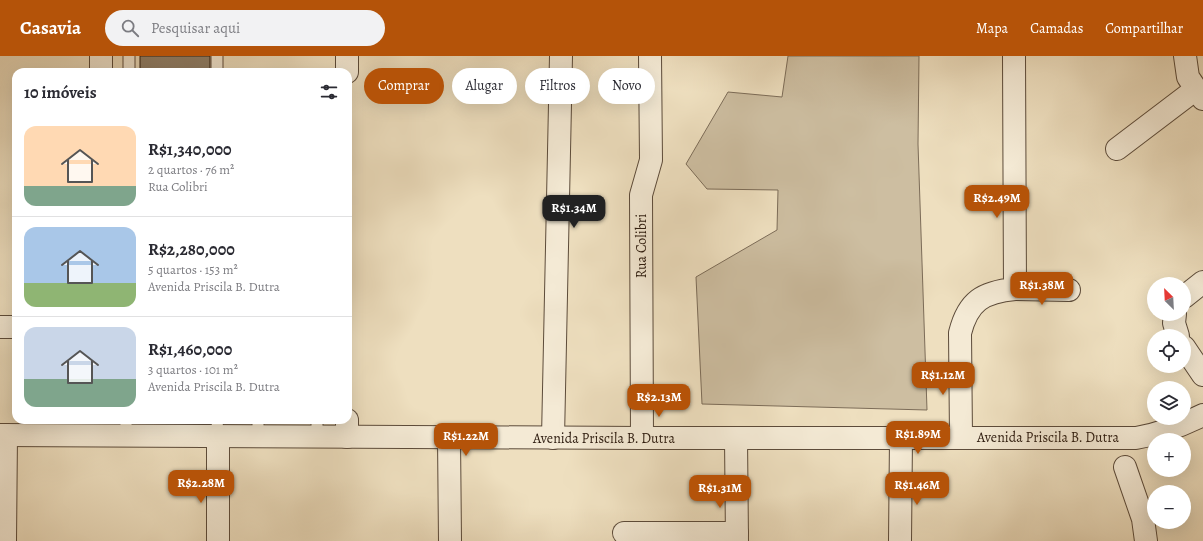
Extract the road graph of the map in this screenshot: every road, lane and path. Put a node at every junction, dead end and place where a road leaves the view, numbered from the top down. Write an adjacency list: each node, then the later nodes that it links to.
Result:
1 (101, 56): 9 (street)
2 (129, 56): 10 (lane)
3 (217, 56): 11 (lane)
4 (347, 56): 12 (street)
5 (561, 56): 32 (street)
6 (650, 56): 33 (street, Rua Colibri)
7 (1014, 56): 16 (street)
8 (1185, 56): 13 (street)
9 (101, 68)
10 (129, 68)
11 (217, 68)
12 (347, 68)
13 (1199, 94): 14 (street)
14 (1117, 149)
15 (1203, 282): 18 (street)
16 (1015, 289): 17 (street); 30 (street)
17 (1069, 290)
18 (1191, 291)
19 (0, 327): 20 (street)
20 (12, 327)
21 (1191, 358): 22 (street)
22 (1203, 374)
23 (1203, 415): 30 (street, Avenida Priscila B. Dutra)
24 (126, 428): 25 (street, Avenida Priscila B. Dutra); 29 (street, Avenida Priscila B. Dutra)
25 (218, 428): 26 (street, Avenida Priscila B. Dutra); 40 (street)
26 (258, 428): 27 (street, Avenida Priscila B. Dutra)
27 (317, 429): 28 (street, Avenida Priscila B. Dutra)
28 (347, 429): 31 (street, Avenida Priscila B. Dutra)
29 (3, 435): 39 (street)
30 (961, 437): 35 (street, Avenida Priscila B. Dutra)
31 (449, 438): 32 (street, Avenida Priscila B. Dutra); 41 (street)
32 (553, 438): 33 (street, Avenida Priscila B. Dutra)
33 (642, 438): 34 (street, Avenida Priscila B. Dutra)
34 (736, 438): 35 (street, Avenida Priscila B. Dutra); 38 (street)
35 (901, 438): 42 (street)
36 (1125, 467): 43 (street)
37 (624, 533): 38 (street)
38 (737, 537)
39 (6, 541)
40 (218, 541)
41 (450, 541)
42 (900, 541)
43 (1146, 541)

